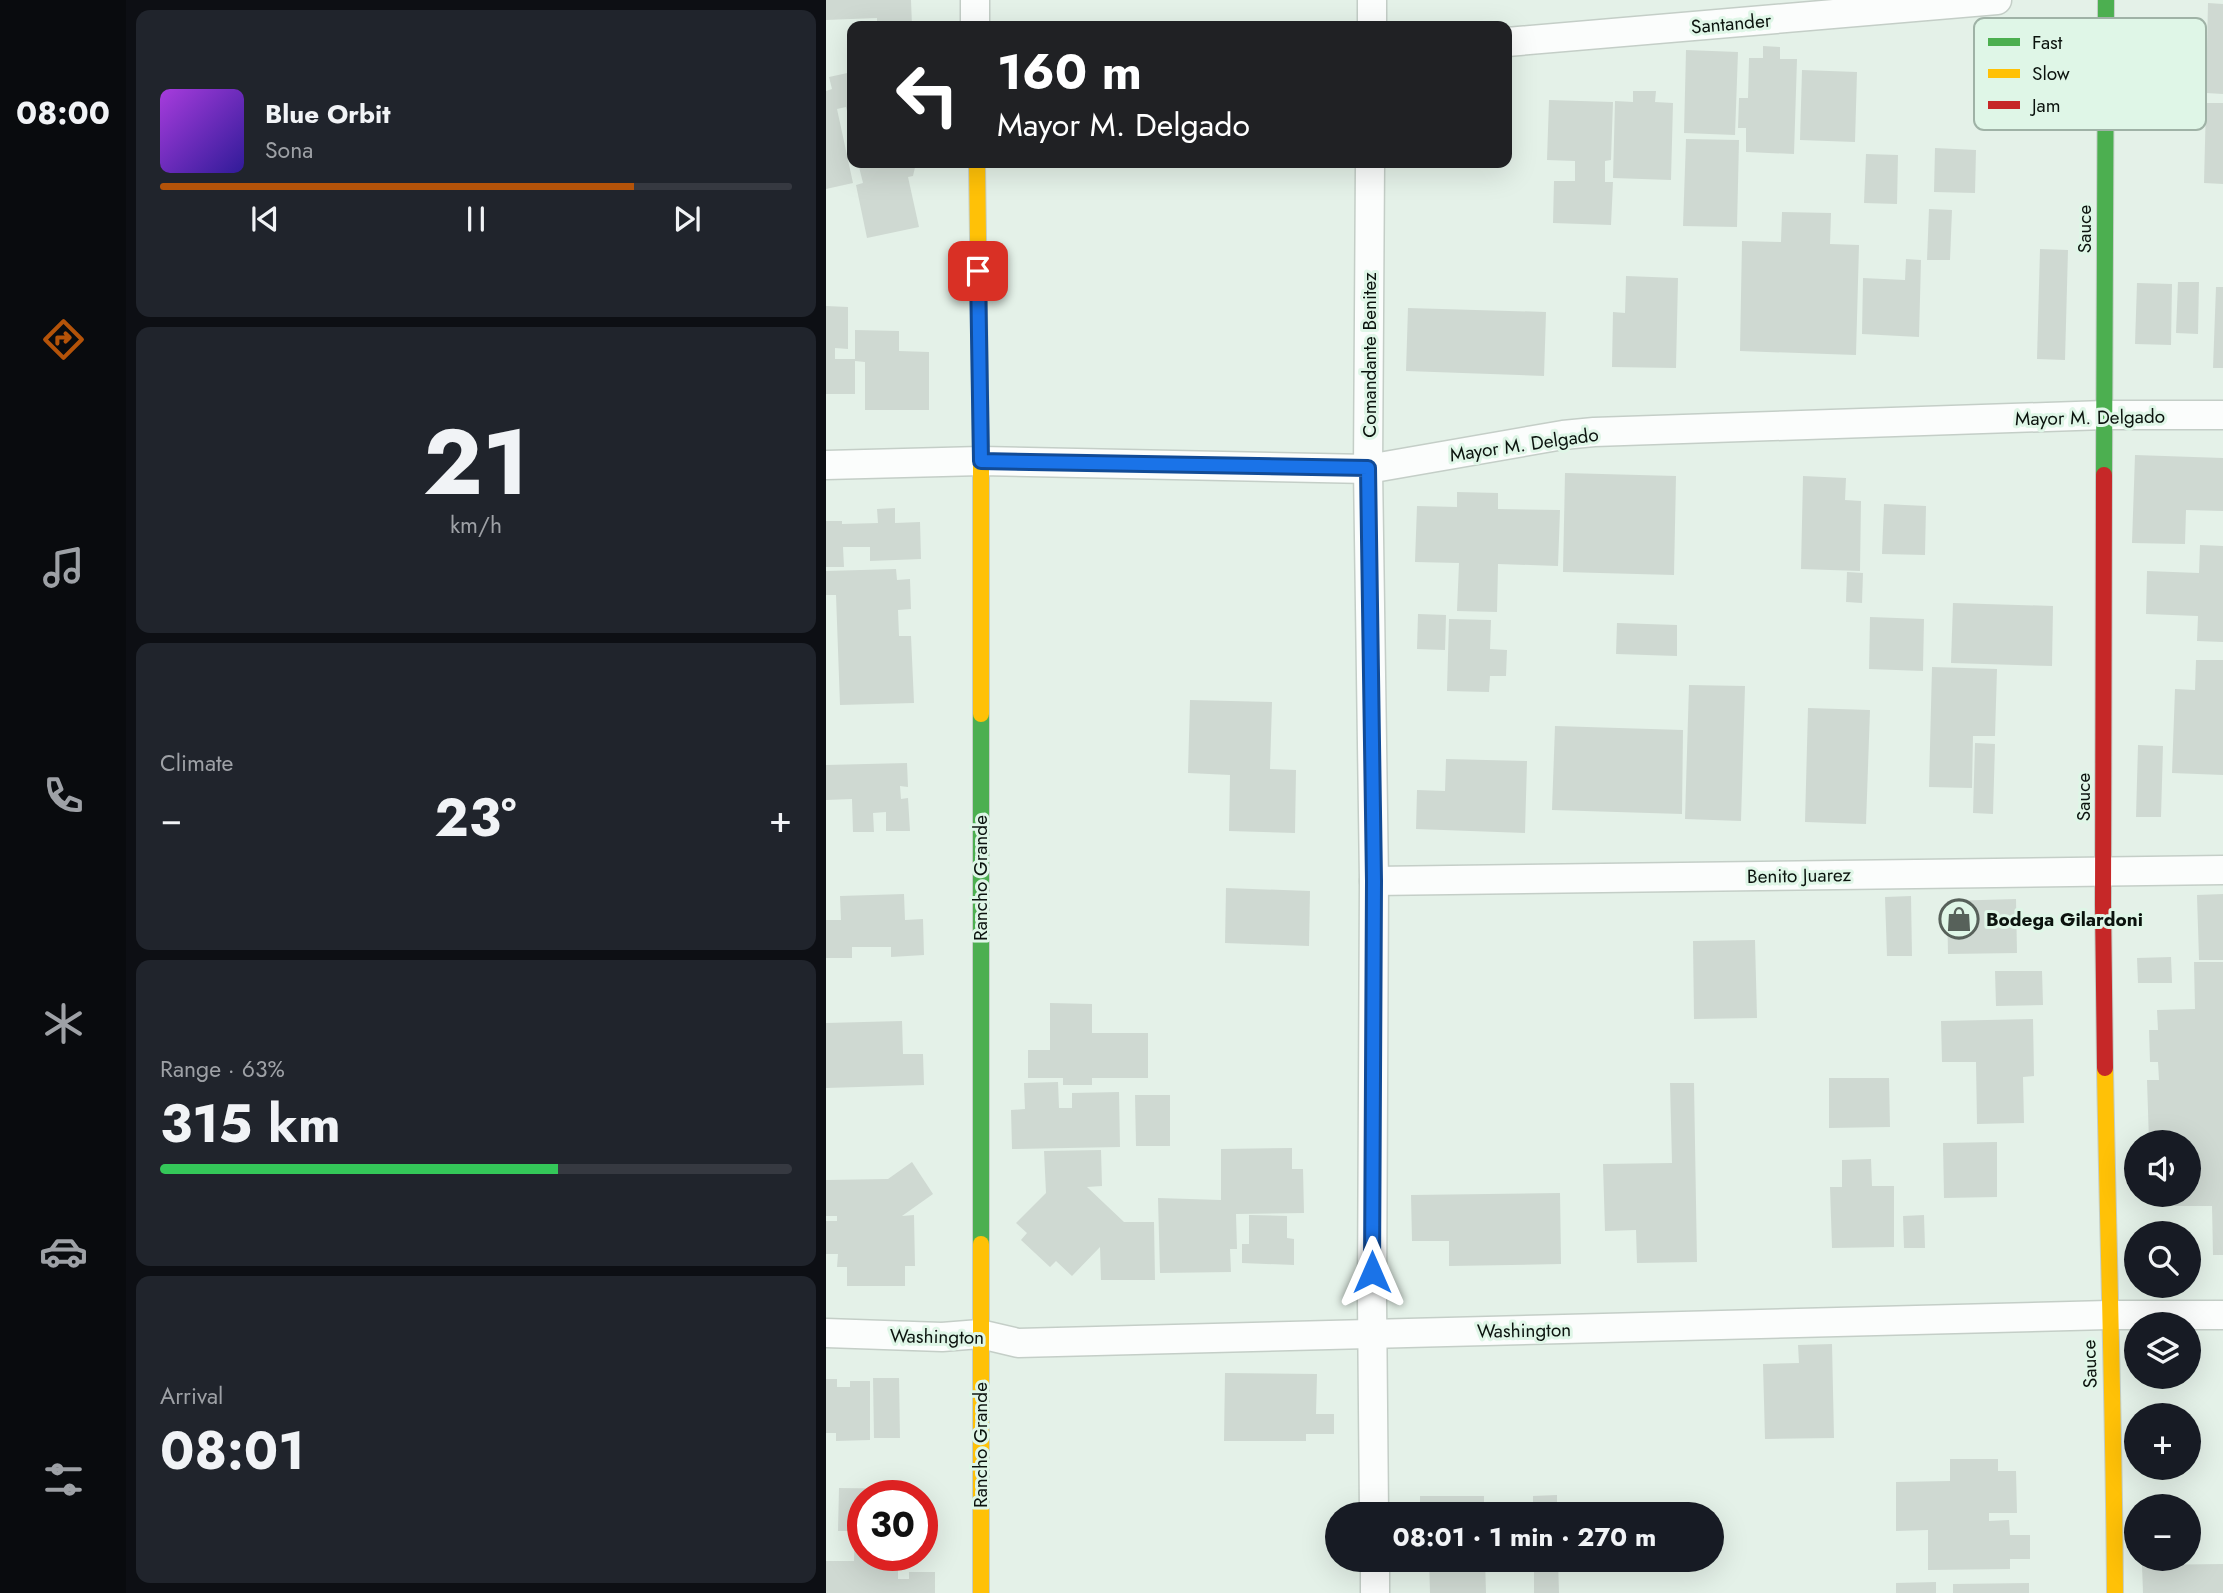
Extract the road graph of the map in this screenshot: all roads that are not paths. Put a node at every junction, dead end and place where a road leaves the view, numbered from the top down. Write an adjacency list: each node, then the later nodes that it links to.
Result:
1 (975, 0): 6 (street)
2 (1372, 0): 7 (street)
3 (1997, 0): 8 (street, Santander)
4 (2106, 0): 5 (street, Sauce)
5 (2106, 18)
6 (975, 21)
7 (1372, 21)
8 (1512, 41)
9 (2106, 130): 12 (street, Sauce)
10 (977, 168): 14 (street, Rancho Grande)
11 (1370, 168): 16 (street, Comandante Benitez)
12 (2105, 415): 13 (street, Mayor M. Delgado); 16 (street, Mayor M. Delgado); 18 (street, Sauce)
13 (2223, 415)
14 (981, 461): 15 (street, Mayor M. Delgado); 16 (street, Mayor M. Delgado); 24 (street, Rancho Grande)
15 (826, 466)
16 (1368, 468): 19 (street, Comandante Benitez)
17 (2223, 870): 18 (street, Benito Juarez)
18 (2104, 871): 19 (street, Benito Juarez); 20 (street, Sauce)
19 (1374, 881): 23 (street, Comandante Benitez)
20 (2108, 1315): 21 (street, Washington); 23 (street, Washington); 29 (street, Sauce)
21 (2223, 1315)
22 (826, 1333): 24 (street, Washington)
23 (1373, 1333): 24 (street, Washington); 25 (street, Comandante Benitez)
24 (980, 1334): 27 (street, Rancho Grande)
25 (1374, 1502)
26 (1375, 1572): 28 (street)
27 (981, 1593)
28 (1375, 1593)
29 (2115, 1593)

